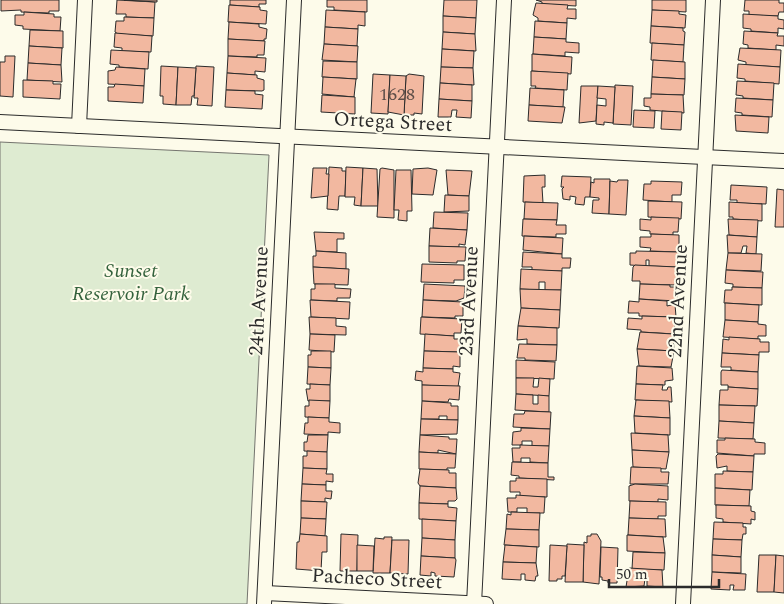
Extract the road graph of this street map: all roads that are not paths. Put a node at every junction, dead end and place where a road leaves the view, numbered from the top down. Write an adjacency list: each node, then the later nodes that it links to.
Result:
1 (85, 0): 6 (street)
2 (294, 0): 7 (street, 24th Avenue)
3 (504, 0): 8 (street, 23rd Avenue)
4 (713, 0): 9 (street, 22nd Avenue)
5 (0, 122): 6 (street, Ortega Street)
6 (79, 126): 7 (street, Ortega Street)
7 (287, 136): 8 (street, Ortega Street); 11 (street, 24th Avenue)
8 (496, 147): 9 (street, Ortega Street); 12 (street, 23rd Avenue)
9 (705, 157): 10 (street, Ortega Street); 14 (street, 22nd Avenue)
10 (784, 161)
11 (264, 598): 12 (street, Pacheco Street)
12 (474, 604): 13 (street, Pacheco Street)
13 (486, 604)
14 (683, 604)

